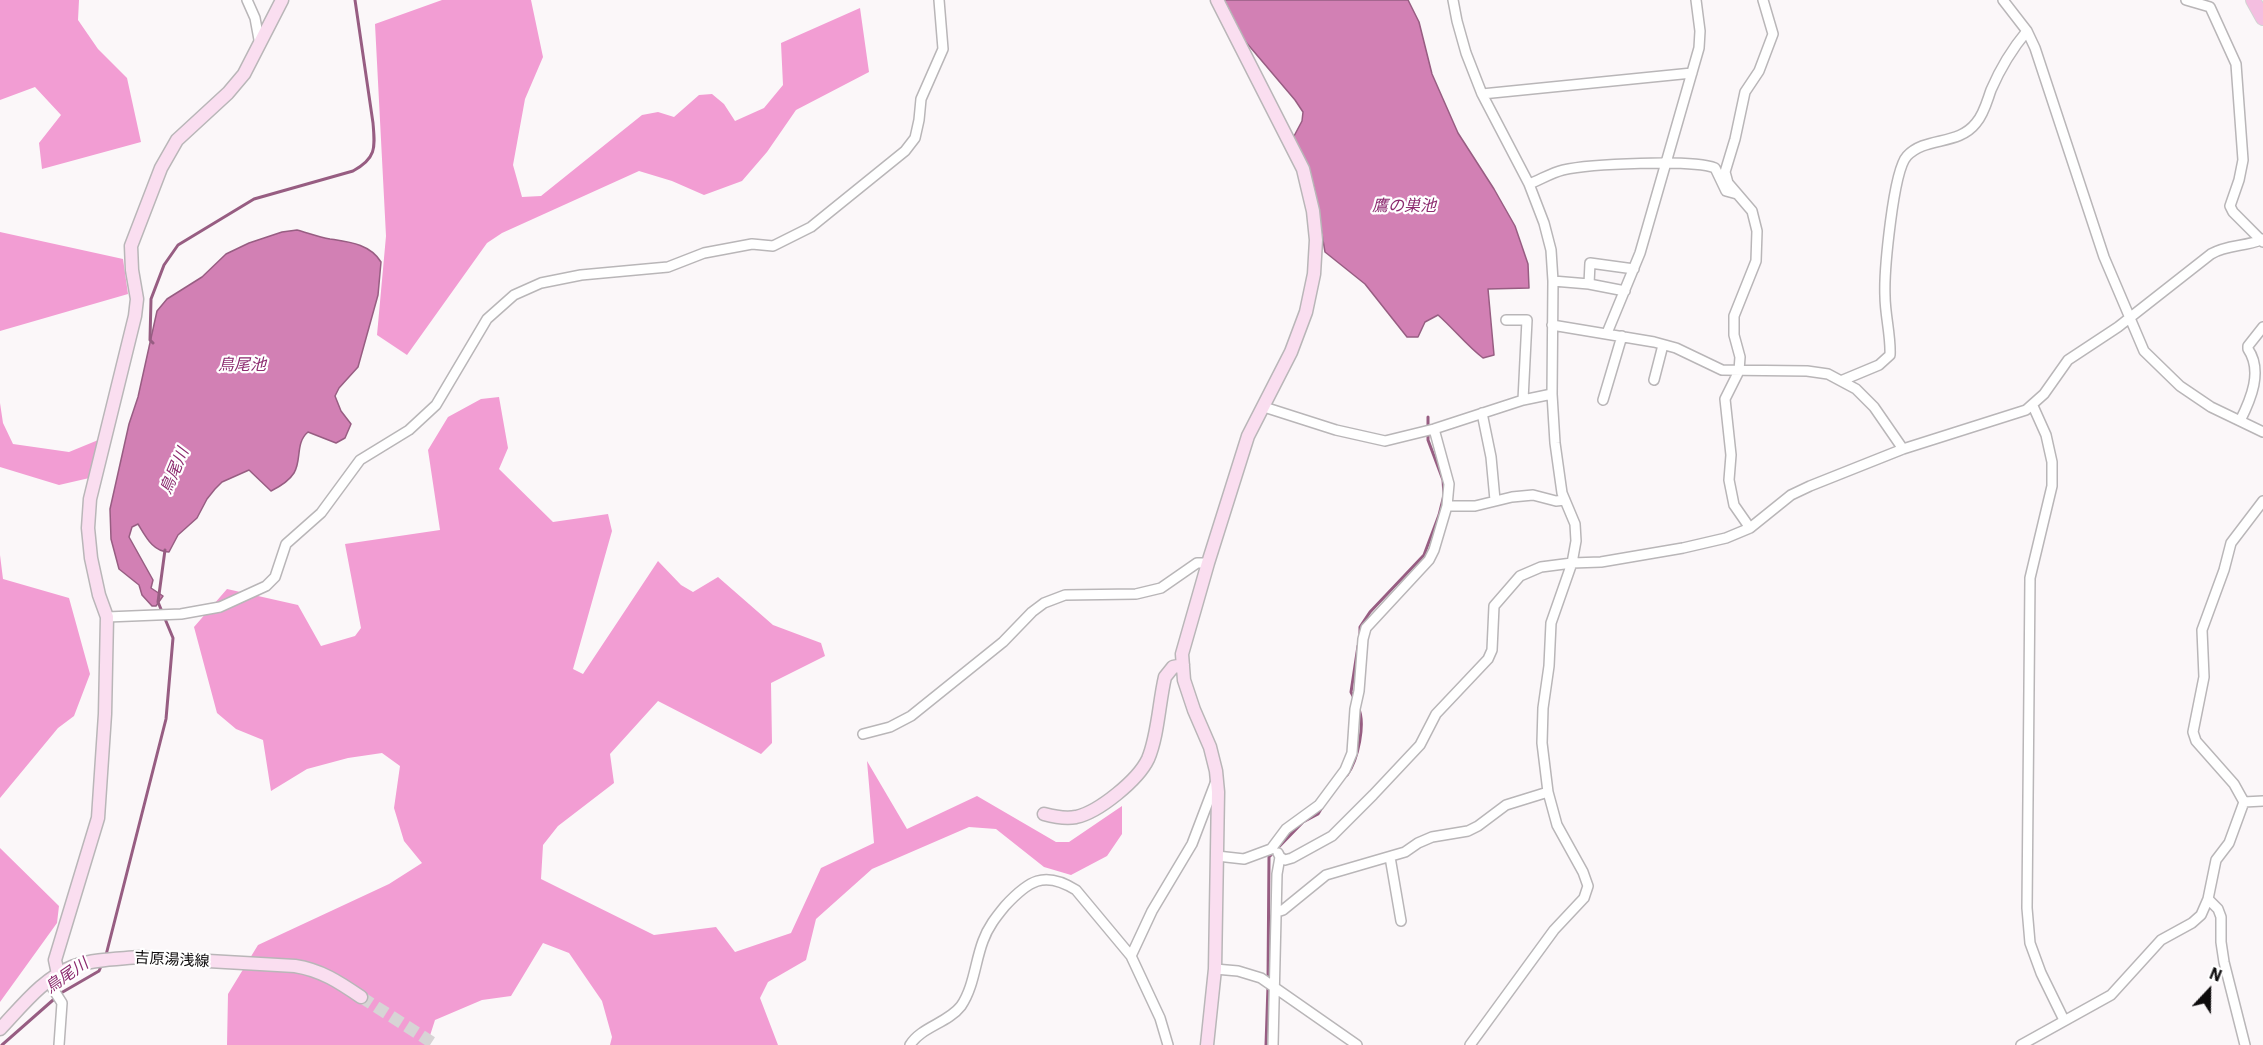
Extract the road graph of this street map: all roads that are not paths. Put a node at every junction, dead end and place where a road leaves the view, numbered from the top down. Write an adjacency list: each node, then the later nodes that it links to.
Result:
1 (247, 0): 13 (street)
2 (282, 0): 13 (street)
3 (939, 0): 51 (street)
4 (1217, 0): 37 (street)
5 (1453, 0): 15 (street)
6 (1696, 0): 14 (street)
7 (1763, 0): 18 (street)
8 (2003, 0): 12 (street)
9 (2186, 0): 19 (street)
10 (2253, 0): 11 (main road)
11 (2263, 18)
12 (2027, 31): 24 (street); 33 (street)
13 (260, 45): 51 (street)
14 (1692, 73): 15 (street); 16 (street)
15 (1482, 94): 17 (street)
16 (1665, 163): 17 (street); 18 (street); 20 (street)
17 (1529, 184): 21 (street)
18 (1737, 194): 31 (street)
19 (2263, 240): 24 (street)
20 (1634, 269): 22 (street); 23 (street)
21 (1553, 281): 22 (street); 26 (street)
22 (1589, 284): 23 (street)
23 (1625, 291): 28 (street)
24 (2128, 319): 38 (street); 40 (street)
25 (1506, 320): 35 (street)
26 (1552, 325): 28 (street); 34 (street)
27 (2263, 327): 40 (street)
28 (1607, 333): 29 (street)
29 (1622, 336): 30 (street); 36 (street)
30 (1663, 345): 31 (street); 32 (street)
31 (1739, 372): 33 (street); 48 (street)
32 (1654, 380)
33 (1843, 380): 43 (street)
34 (1552, 394): 35 (street); 45 (street)
35 (1522, 400): 39 (street)
36 (1603, 400)
37 (1264, 406): 41 (street); 49 (street)
38 (2033, 406): 43 (street); 71 (street)
39 (1482, 413): 41 (street); 44 (street)
40 (2240, 421): 42 (street)
41 (1434, 429): 47 (street)
42 (2263, 432)
43 (1903, 449): 48 (street)
44 (1496, 500): 45 (street); 47 (street)
45 (1565, 500): 50 (street)
46 (2263, 501): 57 (street)
47 (1447, 506): 59 (street)
48 (1750, 528): 50 (street)
49 (1208, 563): 52 (street); 53 (street)
50 (1572, 563): 55 (street); 61 (street)
51 (107, 617): 68 (street)
52 (1183, 665): 54 (street); 58 (street)
53 (863, 734)
54 (1217, 780): 60 (street); 66 (street)
55 (1548, 792): 62 (street); 79 (street)
56 (2263, 801): 57 (street)
57 (2244, 802): 63 (street)
58 (1044, 814)
59 (1271, 849): 60 (street); 61 (street)
60 (1217, 856): 67 (street)
61 (1280, 857): 64 (street)
62 (1390, 857): 64 (street); 65 (street)
63 (2208, 899): 71 (street); 81 (street)
64 (1277, 912): 69 (street)
65 (1401, 921)
66 (1131, 956): 74 (street); 75 (street)
67 (1215, 969): 69 (street); 76 (street)
68 (53, 977): 70 (street, 吉原湯浅線); 72 (street, 吉原湯浅線); 73 (street)
69 (1275, 987): 77 (street); 78 (street)
70 (361, 997)
71 (2064, 1020): 80 (street)
72 (0, 1029)
73 (59, 1045)
74 (910, 1045)
75 (1168, 1045)
76 (1207, 1045)
77 (1273, 1045)
78 (1357, 1045)
79 (1470, 1045)
80 (2021, 1045)
81 (2245, 1045)

